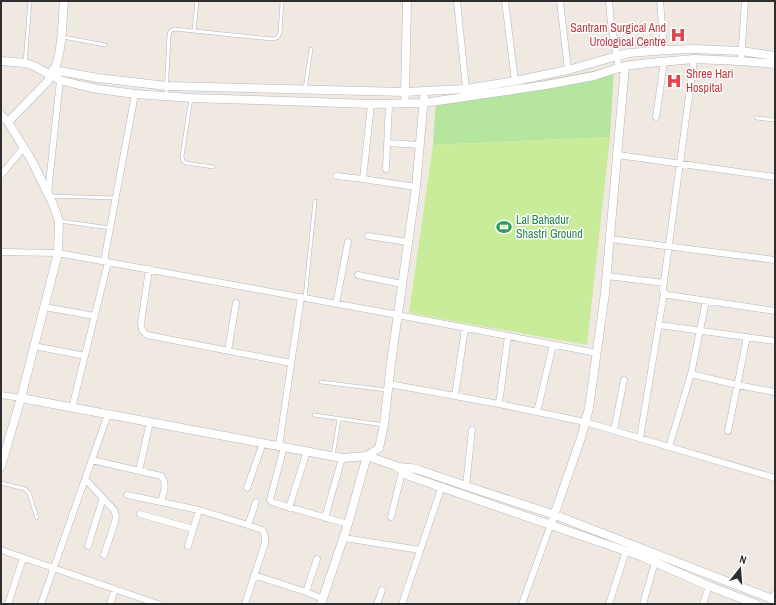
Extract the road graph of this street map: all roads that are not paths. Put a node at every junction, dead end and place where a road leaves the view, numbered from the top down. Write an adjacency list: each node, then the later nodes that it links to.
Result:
1 (30, 1): 24 (lane)
2 (64, 1): 13 (street)
3 (197, 1): 12 (lane)
4 (282, 1): 12 (lane)
5 (407, 1): 35 (street)
6 (457, 1): 33 (street)
7 (505, 1): 30 (street)
8 (560, 1): 27 (street)
9 (609, 1): 18 (street)
10 (660, 1): 16 (street)
11 (745, 1): 17 (street)
12 (194, 31): 31 (lane)
13 (61, 36): 14 (lane); 28 (street)
14 (105, 45)
15 (311, 49): 32 (lane)
16 (664, 50): 17 (street); 18 (street)
17 (741, 51): 19 (street); 22 (street)
18 (617, 56): 26 (street); 27 (street)
19 (775, 56)
20 (694, 60): 22 (street); 23 (street); 52 (street)
21 (1, 61): 24 (street)
22 (741, 61): 25 (street)
23 (664, 62): 26 (street); 44 (street)
24 (25, 63): 28 (street)
25 (775, 64)
26 (622, 68): 39 (street); 51 (street)
27 (568, 70): 30 (street)
28 (52, 73): 29 (street); 31 (street); 47 (street)
29 (60, 80): 36 (street); 60 (street)
30 (515, 81): 33 (street)
31 (167, 86): 32 (street); 37 (lane)
32 (305, 89): 35 (street)
33 (466, 89): 34 (street)
34 (424, 91): 35 (street); 39 (street)
35 (405, 92): 42 (street)
36 (136, 94): 37 (street); 61 (street)
37 (166, 97): 38 (street)
38 (191, 98): 40 (street); 53 (lane)
39 (424, 103): 42 (street); 49 (street)
40 (371, 104): 41 (street); 58 (street)
41 (389, 104): 42 (street); 48 (street)
42 (405, 104)
43 (1, 116): 47 (street)
44 (656, 117)
45 (756, 118): 46 (lane)
46 (775, 120)
47 (8, 122): 50 (street)
48 (387, 143): 49 (street); 54 (street)
49 (420, 145): 59 (street)
50 (24, 147): 55 (street); 60 (street)
51 (618, 155): 52 (street); 66 (street)
52 (680, 163): 57 (street); 69 (street)
53 (213, 166)
54 (386, 169)
55 (1, 175)
56 (336, 176): 58 (street)
57 (775, 177)
58 (363, 179): 59 (street)
59 (416, 187): 68 (street)
60 (49, 194): 61 (lane); 63 (street)
61 (116, 198): 64 (street)
62 (315, 201): 80 (lane)
63 (59, 221): 64 (lane); 71 (street)
64 (110, 228): 73 (street)
65 (368, 236): 68 (street)
66 (610, 239): 69 (street); 76 (street)
67 (348, 242): 83 (street)
68 (408, 242): 78 (street)
69 (669, 246): 72 (street); 77 (street)
70 (1, 252): 71 (street)
71 (58, 253): 73 (street); 84 (street)
72 (775, 260)
73 (106, 262): 74 (street); 87 (street)
74 (149, 269): 80 (street); 96 (street)
75 (358, 275): 78 (street)
76 (607, 276): 77 (street); 97 (street)
77 (664, 282): 79 (street)
78 (402, 284): 86 (street)
79 (664, 293): 81 (street); 88 (street)
80 (303, 298): 83 (street); 99 (street)
81 (706, 301): 85 (street); 90 (street)
82 (236, 303): 96 (street)
83 (336, 304): 86 (street)
84 (44, 307): 87 (street); 95 (street)
85 (775, 311)
86 (398, 315): 89 (street); 104 (street)
87 (95, 316): 98 (street)
88 (659, 325): 90 (street); 121 (street)
89 (465, 328): 91 (street); 107 (street)
90 (700, 330): 92 (street); 100 (street)
91 (508, 336): 94 (street); 109 (street)
92 (748, 337): 93 (street); 103 (street)
93 (775, 341)
94 (553, 345): 97 (street); 111 (street)
95 (34, 346): 98 (street); 108 (street)
96 (228, 351): 99 (street)
97 (597, 353): 116 (street)
98 (85, 356): 110 (street)
99 (291, 363): 123 (street)
100 (691, 374): 103 (street); 124 (street)
101 (624, 380): 119 (street)
102 (321, 382): 104 (lane)
103 (738, 385): 105 (street); 120 (street)
104 (389, 387): 107 (street); 117 (street)
105 (775, 392)
106 (1, 395): 108 (street)
107 (455, 396): 109 (street)
108 (21, 398): 110 (street); 125 (street)
109 (499, 404): 111 (street)
110 (72, 408): 112 (street)
111 (537, 412): 116 (street)
112 (108, 414): 115 (street); 130 (street)
113 (314, 415): 114 (lane)
114 (339, 419): 117 (lane); 127 (lane)
115 (150, 422): 122 (street); 133 (street)
116 (585, 422): 119 (street); 147 (street)
117 (384, 425): 128 (street)
118 (472, 430): 138 (street)
119 (614, 430): 121 (street)
120 (728, 431)
121 (640, 438): 124 (street)
122 (263, 443): 123 (street); 139 (street)
123 (281, 446): 126 (street); 144 (street)
124 (669, 447): 134 (street)
125 (3, 450): 131 (street)
126 (307, 451): 127 (street); 144 (street)
127 (333, 456): 129 (street)
128 (367, 456): 129 (street); 132 (street); 151 (street)
129 (342, 458): 150 (street)
130 (92, 460): 133 (street); 135 (street)
131 (1, 466)
132 (401, 468): 137 (street); 138 (street); 148 (street)
133 (138, 471): 142 (street)
134 (775, 478)
135 (85, 479): 141 (street); 165 (street)
136 (1, 483): 149 (lane)
137 (442, 486): 152 (street); 159 (street)
138 (466, 486): 147 (street)
139 (247, 488)
140 (127, 495): 142 (street)
141 (103, 498): 156 (street); 161 (street)
142 (161, 502): 145 (street)
143 (256, 502): 153 (street)
144 (289, 508): 150 (street)
145 (199, 510): 153 (street); 154 (street)
146 (140, 514): 154 (street)
147 (555, 515): 152 (street); 171 (street)
148 (391, 517)
149 (37, 518)
150 (326, 518): 151 (street)
151 (348, 524): 155 (street)
152 (551, 524): 160 (street); 180 (street)
153 (248, 525): 166 (street)
154 (193, 529): 157 (street)
155 (344, 538): 159 (street); 172 (street)
156 (88, 546)
157 (188, 546)
158 (1, 550): 162 (street)
159 (420, 550): 179 (street)
160 (626, 552): 164 (street); 181 (street)
161 (104, 555)
162 (23, 558): 165 (street); 173 (street)
163 (318, 559): 170 (street)
164 (655, 562): 167 (street); 182 (street)
165 (54, 568): 168 (street); 174 (street)
166 (254, 575): 170 (street); 177 (street)
167 (708, 586): 183 (street); 184 (street)
168 (115, 589): 175 (street); 176 (street)
169 (382, 590): 178 (street)
170 (306, 592): 172 (street)
171 (774, 599)
172 (322, 602)
173 (8, 604)
174 (41, 604)
175 (110, 604)
176 (158, 604)
177 (245, 604)
178 (377, 604)
179 (402, 604)
180 (522, 604)
181 (609, 604)
182 (643, 604)
183 (703, 604)
184 (756, 604)

